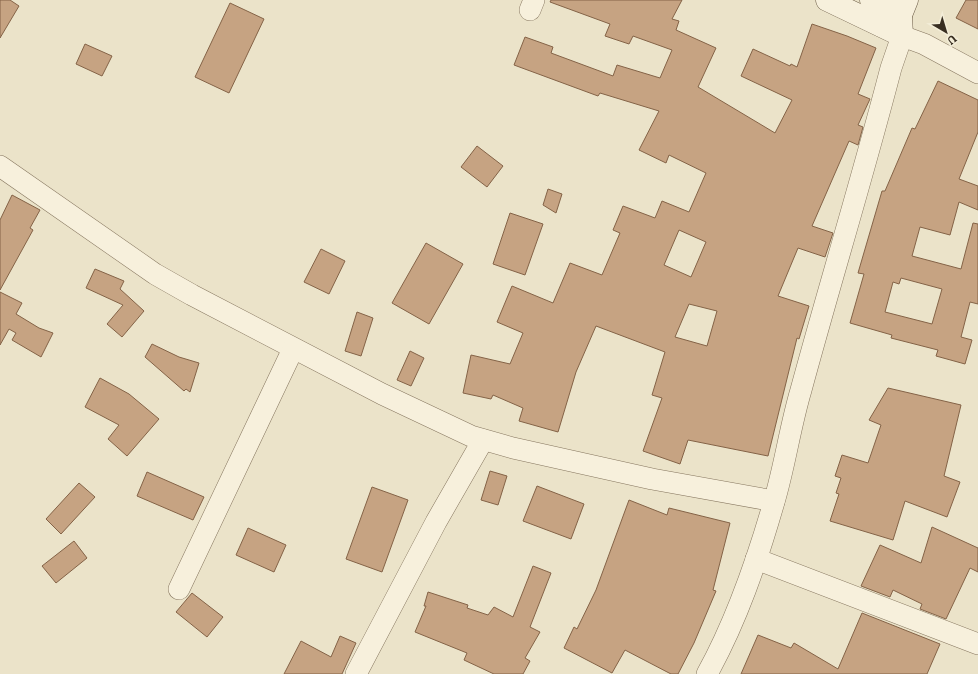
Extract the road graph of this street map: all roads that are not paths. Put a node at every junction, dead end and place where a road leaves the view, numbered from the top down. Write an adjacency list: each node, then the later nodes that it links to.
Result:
1 (827, 0): 4 (street)
2 (870, 0): 3 (street)
3 (904, 7): 4 (street); 5 (street)
4 (902, 36): 5 (street); 10 (street)
5 (924, 44): 6 (street)
6 (978, 73)
7 (0, 166): 8 (street)
8 (293, 349): 9 (street); 12 (street)
9 (483, 440): 10 (street); 14 (street)
10 (774, 501): 11 (street)
11 (756, 559): 13 (street); 15 (street)
12 (179, 589)
13 (978, 644)
14 (356, 674)
15 (707, 674)

